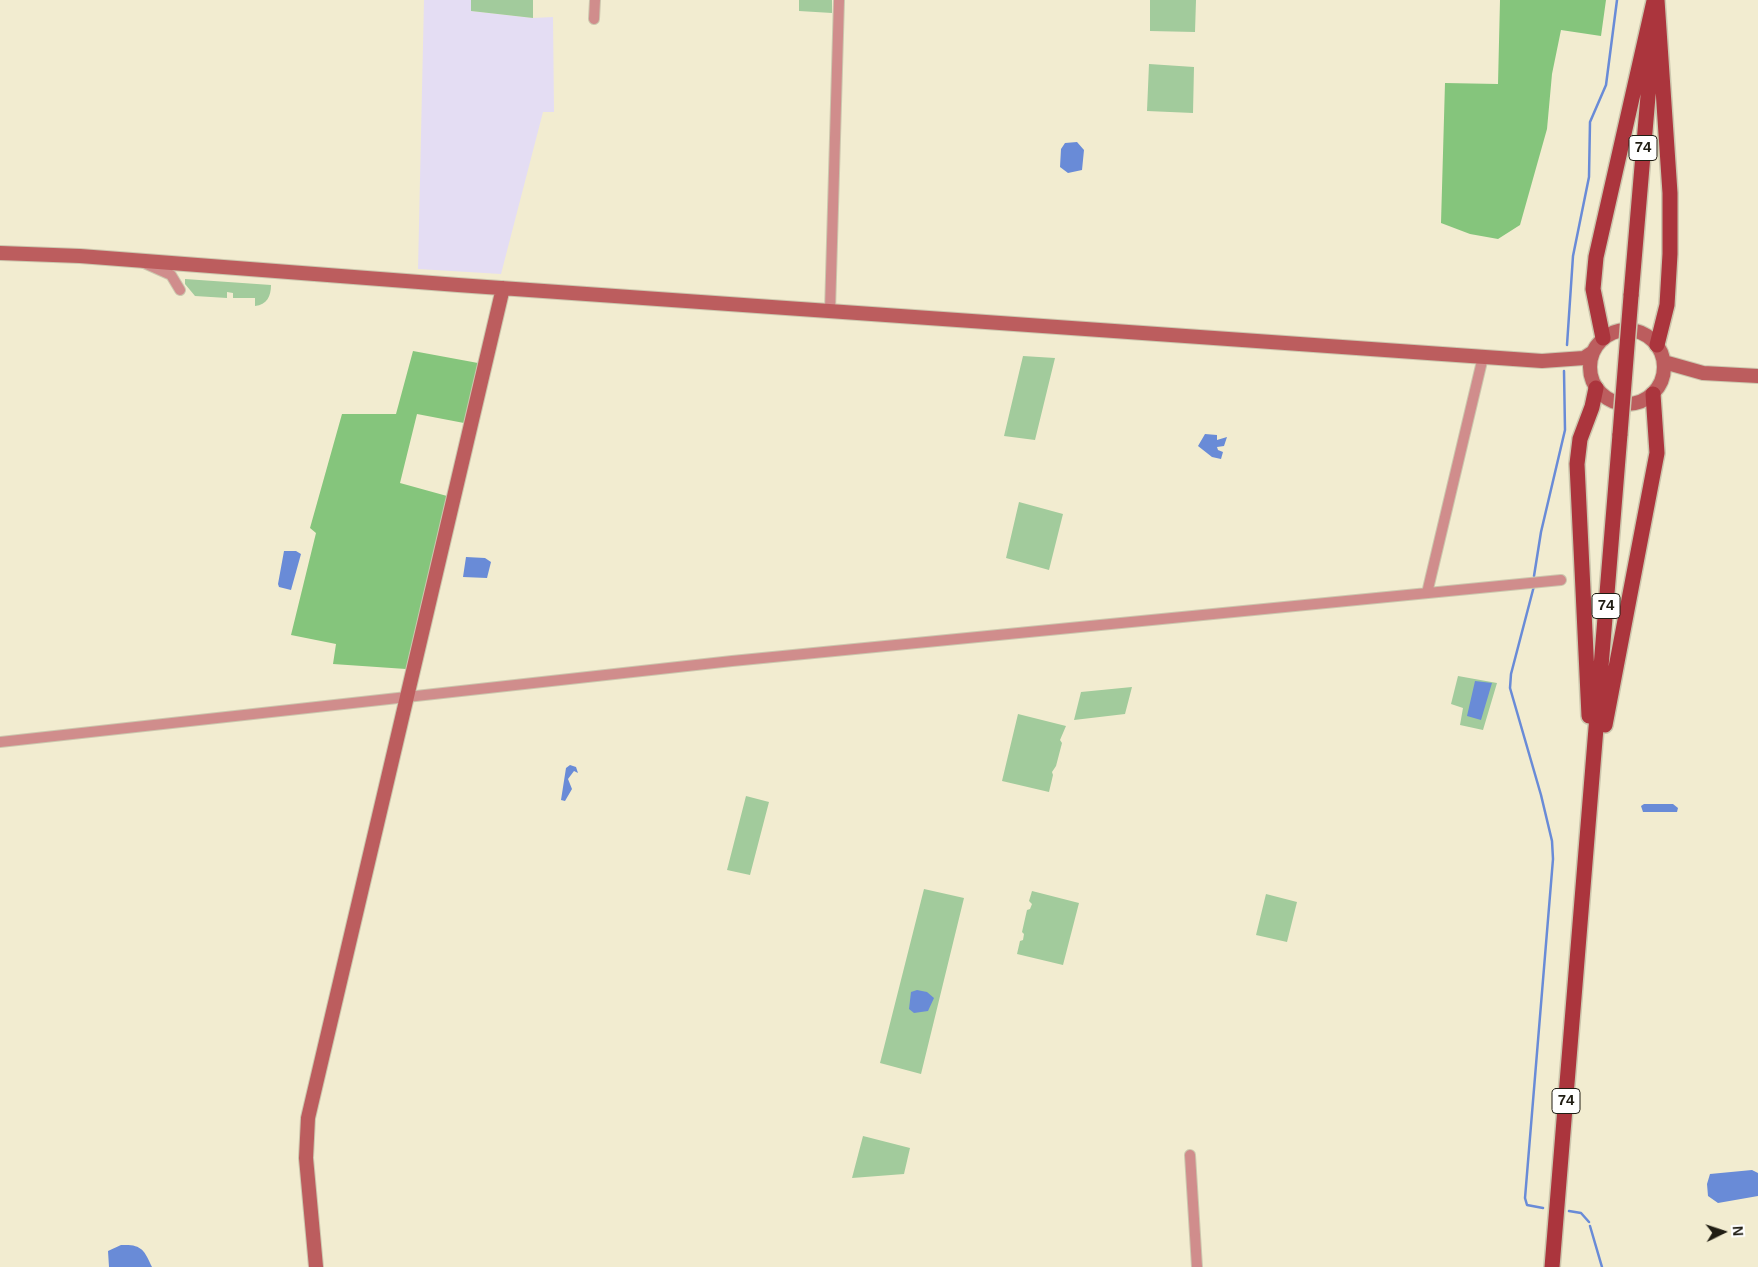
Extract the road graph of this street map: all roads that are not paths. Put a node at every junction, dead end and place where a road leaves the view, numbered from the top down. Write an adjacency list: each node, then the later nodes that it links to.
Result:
1 (594, 0): 4 (street)
2 (839, 0): 9 (street)
3 (1656, 0): 10 (main road); 11 (main road); 25 (main road, 74, bridge)
4 (594, 19)
5 (0, 252): 6 (main road)
6 (141, 262): 7 (main road); 8 (street)
7 (503, 288): 9 (main road); 23 (main road)
8 (180, 290)
9 (830, 311): 13 (main road)
10 (1603, 338): 11 (main road); 12 (main road)
11 (1657, 345): 15 (main road)
12 (1593, 352): 14 (main road); 19 (main road)
13 (1483, 357): 14 (main road); 22 (street)
14 (1542, 361): 19 (main road)
15 (1664, 362): 16 (main road); 18 (main road)
16 (1703, 372): 17 (main road); 18 (main road)
17 (1758, 376)
18 (1662, 379): 20 (main road)
19 (1593, 383): 20 (main road); 25 (main road)
20 (1653, 394): 25 (main road)
21 (1561, 580): 22 (street)
22 (1426, 593): 23 (street)
23 (406, 697): 24 (street); 27 (main road)
24 (0, 742)
25 (1592, 777): 29 (main road, 74)
26 (1190, 1155): 28 (street)
27 (316, 1267)
28 (1197, 1267)
29 (1552, 1267)

